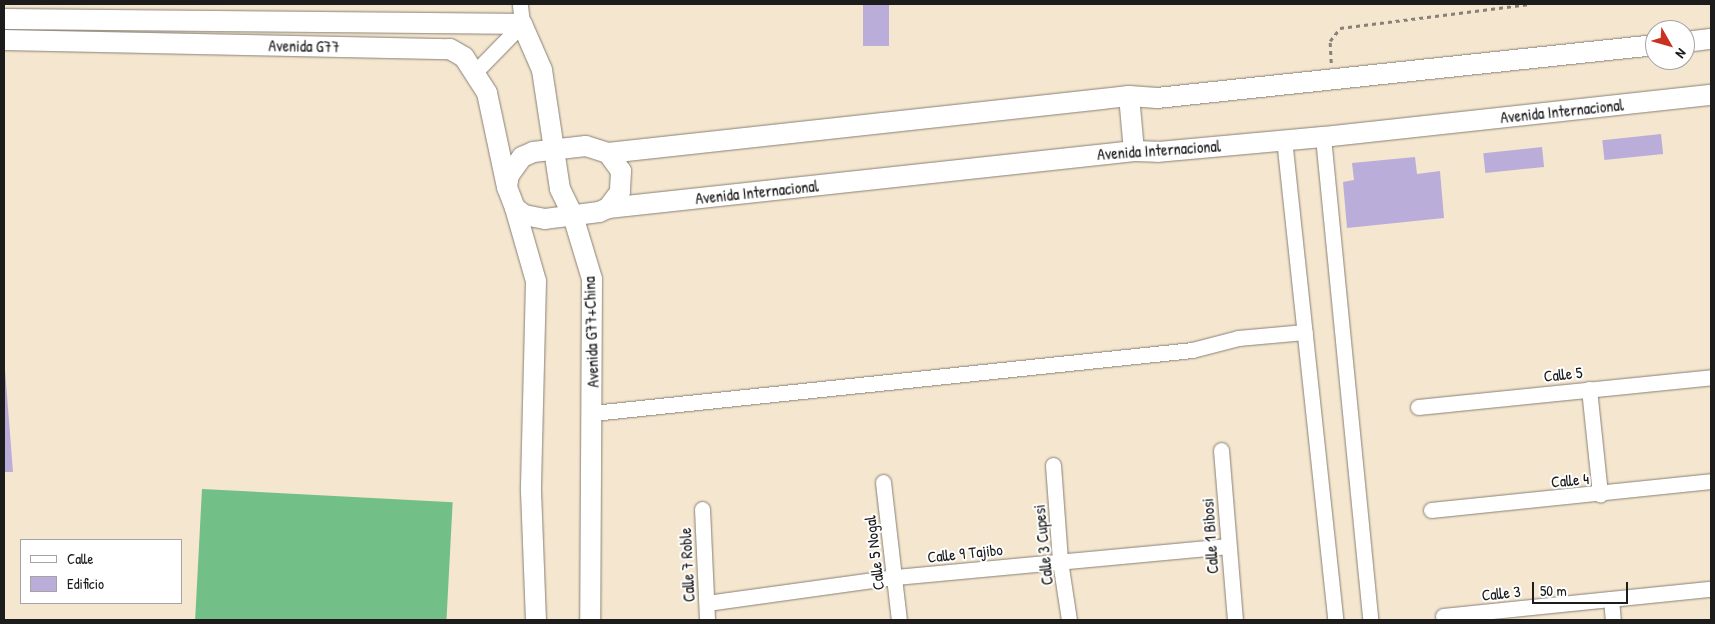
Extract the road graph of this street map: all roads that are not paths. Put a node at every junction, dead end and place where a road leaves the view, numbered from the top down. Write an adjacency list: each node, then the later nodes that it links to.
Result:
1 (520, 4): 3 (street)
2 (4, 19): 3 (main road, Avenida G77)
3 (522, 24): 8 (street); 13 (main road, Avenida G77+China)
4 (1711, 39): 6 (main road)
5 (4, 40): 8 (main road, Avenida G77)
6 (1695, 41)
7 (1645, 46): 10 (main road)
8 (476, 72): 16 (main road, Avenida G77)
9 (1711, 95): 11 (main road, Avenida Internacional)
10 (1129, 96): 14 (main road); 15 (main road)
11 (1323, 137): 12 (main road, Avenida Internacional); 46 (street)
12 (1284, 139): 14 (main road, Avenida Internacional); 20 (street)
13 (553, 150): 15 (main road); 16 (main road); 19 (main road, Avenida G77+China)
14 (1134, 151): 18 (main road, Avenida Internacional)
15 (608, 152): 18 (main road)
16 (507, 186): 17 (main road, Avenida G77)
17 (515, 208): 19 (main road); 39 (main road)
18 (608, 208): 19 (main road)
19 (573, 216): 24 (main road, Avenida G77+China)
20 (1305, 332): 24 (street); 45 (street)
21 (1711, 376): 22 (street, Calle 5)
22 (1589, 389): 23 (street, Calle 5); 29 (street)
23 (1418, 407)
24 (593, 413): 40 (main road, Avenida G77+China)
25 (1221, 450): 32 (street, Calle 1 Bibosi)
26 (1053, 465): 33 (street, Calle 3 Cupesi)
27 (1711, 481): 29 (street, Calle 4)
28 (884, 482): 34 (street, Calle 5 Nogal)
29 (1600, 494): 31 (street, Calle 4)
30 (702, 509): 37 (street, Calle 7 Roble)
31 (1431, 510)
32 (1227, 546): 33 (street, Calle 9 Tajibo); 44 (street, Calle 1 Bibosi)
33 (1060, 561): 34 (street, Calle 9 Tajibo); 43 (street, Calle 3 Cupesi)
34 (895, 577): 37 (street, Calle 9 Tajibo); 42 (street, Calle 5 Nogal)
35 (1711, 589): 36 (street, Calle 3)
36 (1611, 599): 38 (street, Calle 3); 47 (street)
37 (707, 603): 41 (street, Calle 7 Roble)
38 (1443, 616)
39 (536, 620)
40 (590, 620)
41 (707, 620)
42 (899, 620)
43 (1069, 620)
44 (1235, 620)
45 (1334, 620)
46 (1370, 620)
47 (1613, 620)

